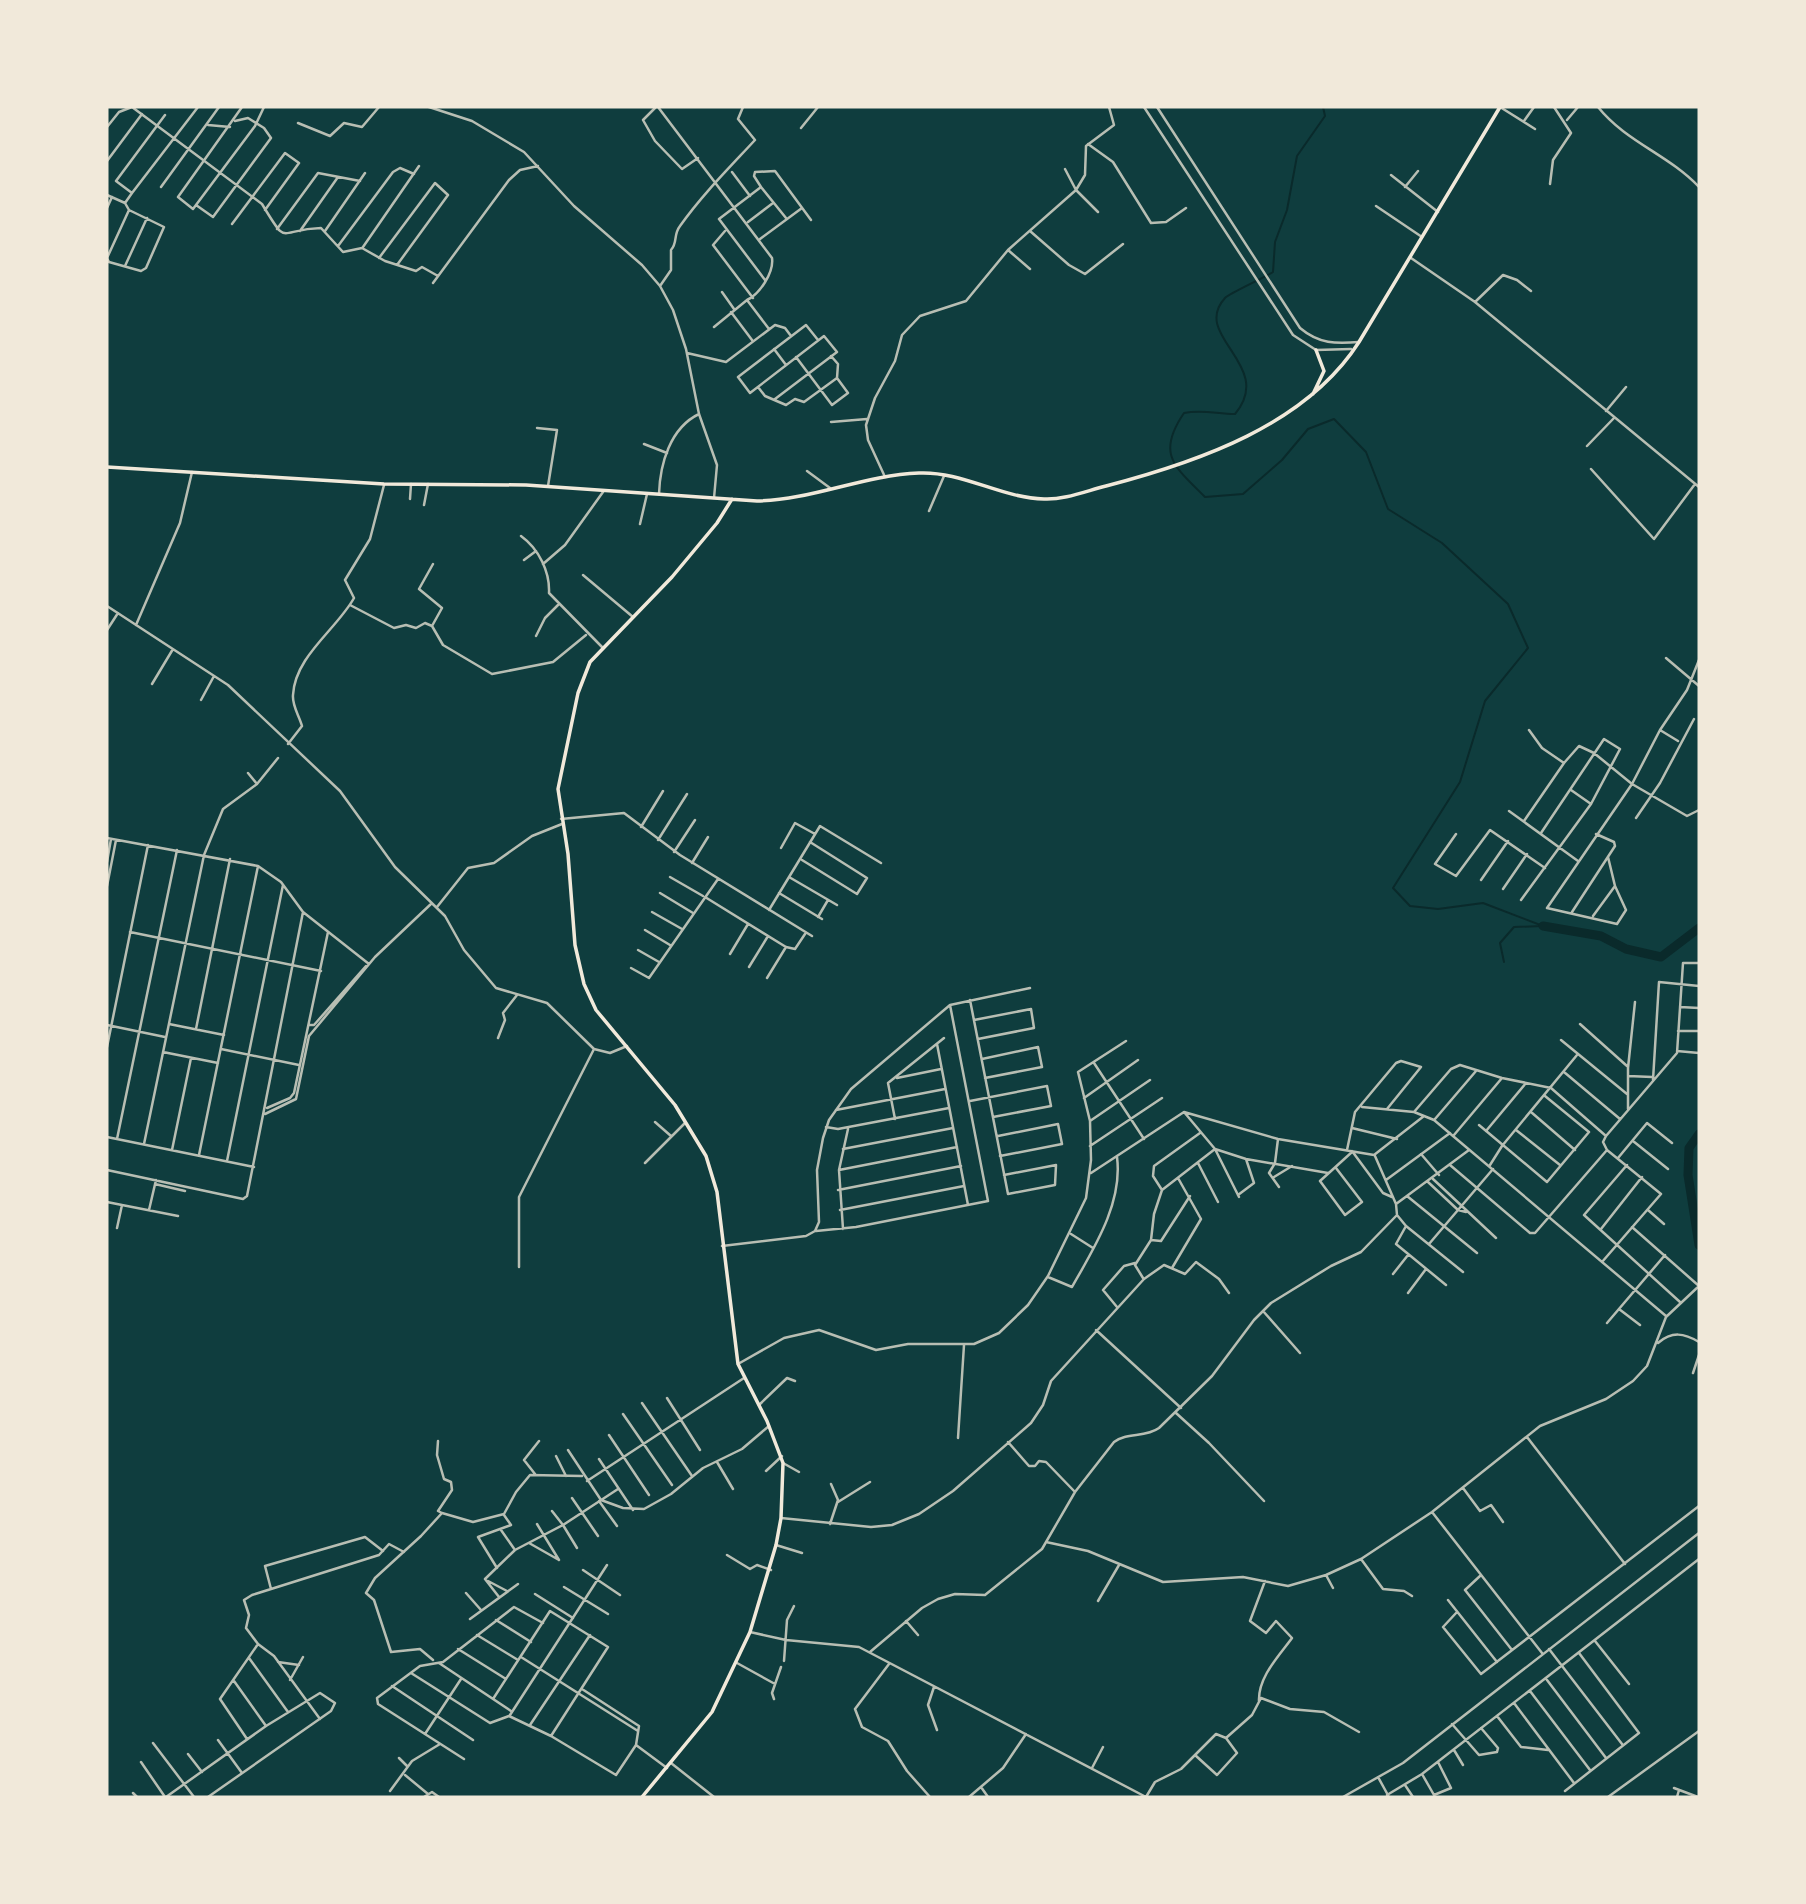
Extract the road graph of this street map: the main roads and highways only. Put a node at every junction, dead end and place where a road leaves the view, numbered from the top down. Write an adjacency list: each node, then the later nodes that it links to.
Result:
1 (1500, 107): 3 (main road)
2 (1316, 350): 3 (main road)
3 (1312, 396): 5 (main road)
4 (107, 467): 5 (main road)
5 (732, 499): 6 (main road)
6 (642, 1797)

